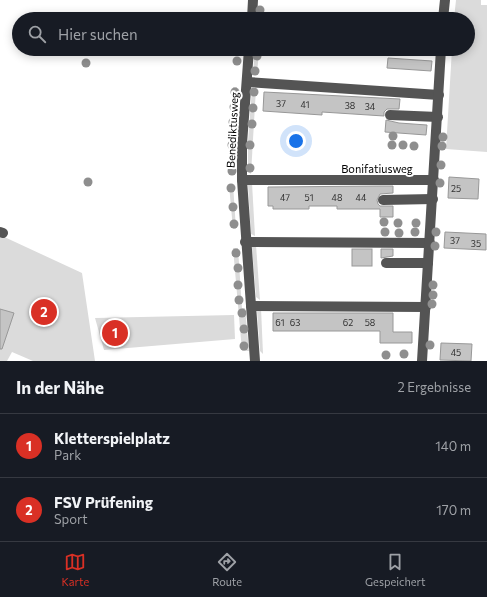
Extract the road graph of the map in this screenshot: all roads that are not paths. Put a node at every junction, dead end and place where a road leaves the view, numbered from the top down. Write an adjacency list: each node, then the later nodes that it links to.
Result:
1 (253, 0): 3 (street)
2 (444, 0): 4 (street)
3 (252, 12)
4 (443, 12)
5 (249, 56): 7 (street, Benediktusweg)
6 (442, 56): 8 (street)
7 (247, 82): 8 (street, Benediktusweg); 12 (street, Benediktusweg)
8 (439, 95): 10 (street)
9 (390, 115): 10 (street)
10 (438, 118): 13 (street)
11 (321, 179): 12 (street, Benediktusweg); 13 (street, Bonifatiusweg)
12 (242, 180): 16 (street, Benediktusweg)
13 (434, 180): 14 (street)
14 (433, 199): 15 (street); 17 (street)
15 (383, 200)
16 (246, 242): 17 (street); 20 (street, Benediktusweg)
17 (430, 243): 19 (street)
18 (386, 263): 19 (street)
19 (428, 263): 21 (street)
20 (251, 306): 21 (street); 22 (street, Benediktusweg)
21 (426, 307): 23 (street)
22 (255, 361)
23 (422, 361)

